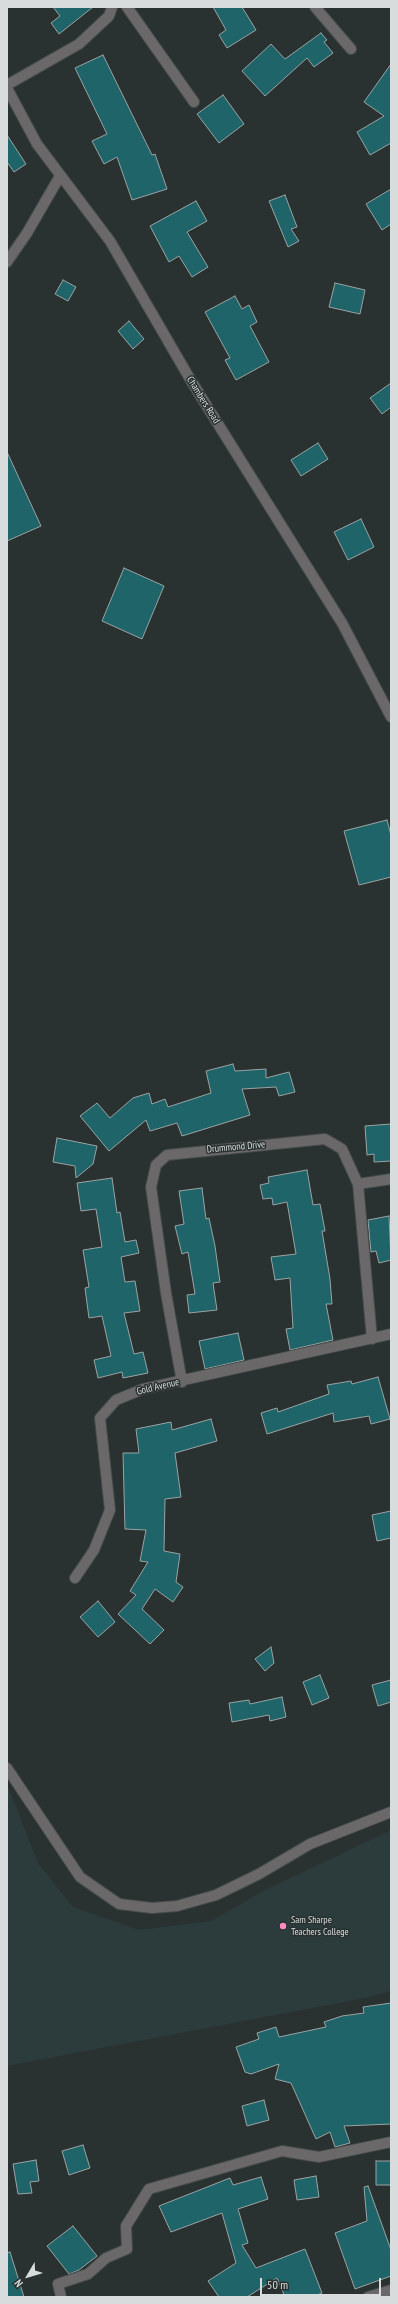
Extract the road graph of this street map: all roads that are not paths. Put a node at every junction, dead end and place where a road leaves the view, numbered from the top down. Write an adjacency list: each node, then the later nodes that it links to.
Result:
1 (112, 7): 5 (street)
2 (127, 7): 6 (street)
3 (315, 7): 4 (street)
4 (351, 49)
5 (7, 86): 7 (street, Chambers Road)
6 (194, 102)
7 (60, 176): 8 (street); 9 (street, Chambers Road)
8 (7, 262)
9 (391, 718)
10 (391, 1179): 11 (street)
11 (358, 1184): 13 (street, Drummond Drive); 14 (street, Drummond Drive)
12 (391, 1334): 13 (street, Gold Avenue)
13 (372, 1339): 14 (street, Gold Avenue)
14 (182, 1382): 15 (street, Gold Avenue)
15 (75, 1578)
16 (7, 1768): 17 (street)
17 (391, 1812)
18 (391, 2142): 20 (street)
19 (391, 2290): 21 (street)
20 (61, 2297)
21 (368, 2297)

